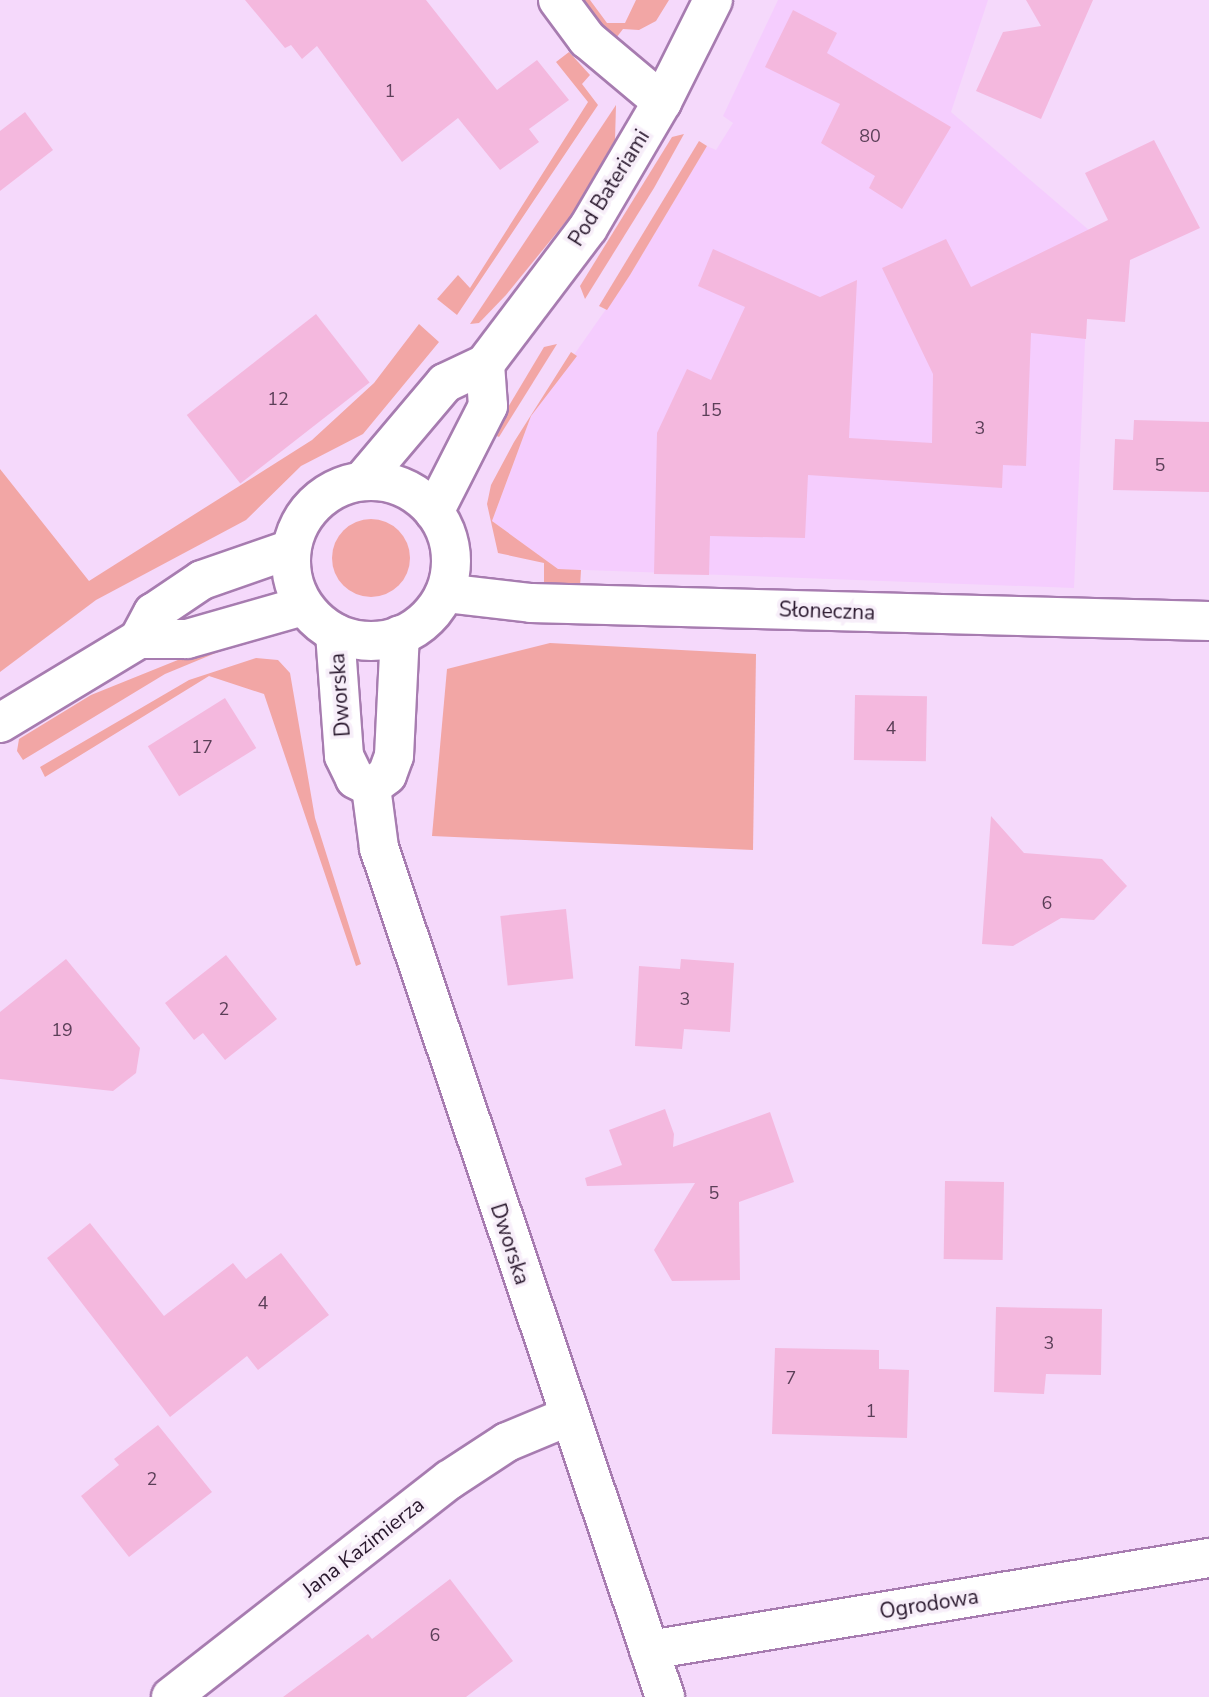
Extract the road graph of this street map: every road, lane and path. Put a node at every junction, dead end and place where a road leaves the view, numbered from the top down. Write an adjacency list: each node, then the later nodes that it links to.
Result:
1 (558, 0): 3 (street)
2 (713, 0): 3 (street, Pod Bateriami)
3 (662, 102): 4 (street, Pod Bateriami)
4 (485, 365): 5 (street, Pod Bateriami); 6 (street)
5 (363, 480): 6 (street); 7 (street)
6 (434, 512): 8 (street)
7 (291, 549): 9 (street); 13 (street)
8 (445, 593): 10 (street, Słoneczna); 12 (street)
9 (303, 606): 11 (street); 13 (street)
10 (1209, 621)
11 (335, 633): 12 (street); 15 (street, Dworska)
12 (400, 635): 15 (street)
13 (139, 639): 14 (street)
14 (0, 723)
15 (372, 787): 16 (street, Dworska)
16 (567, 1416): 18 (street, Dworska); 19 (street, Jana Kazimierza)
17 (1209, 1558): 18 (street, Ogrodowa)
18 (649, 1650): 20 (street, Dworska)
19 (172, 1697)
20 (665, 1697)

